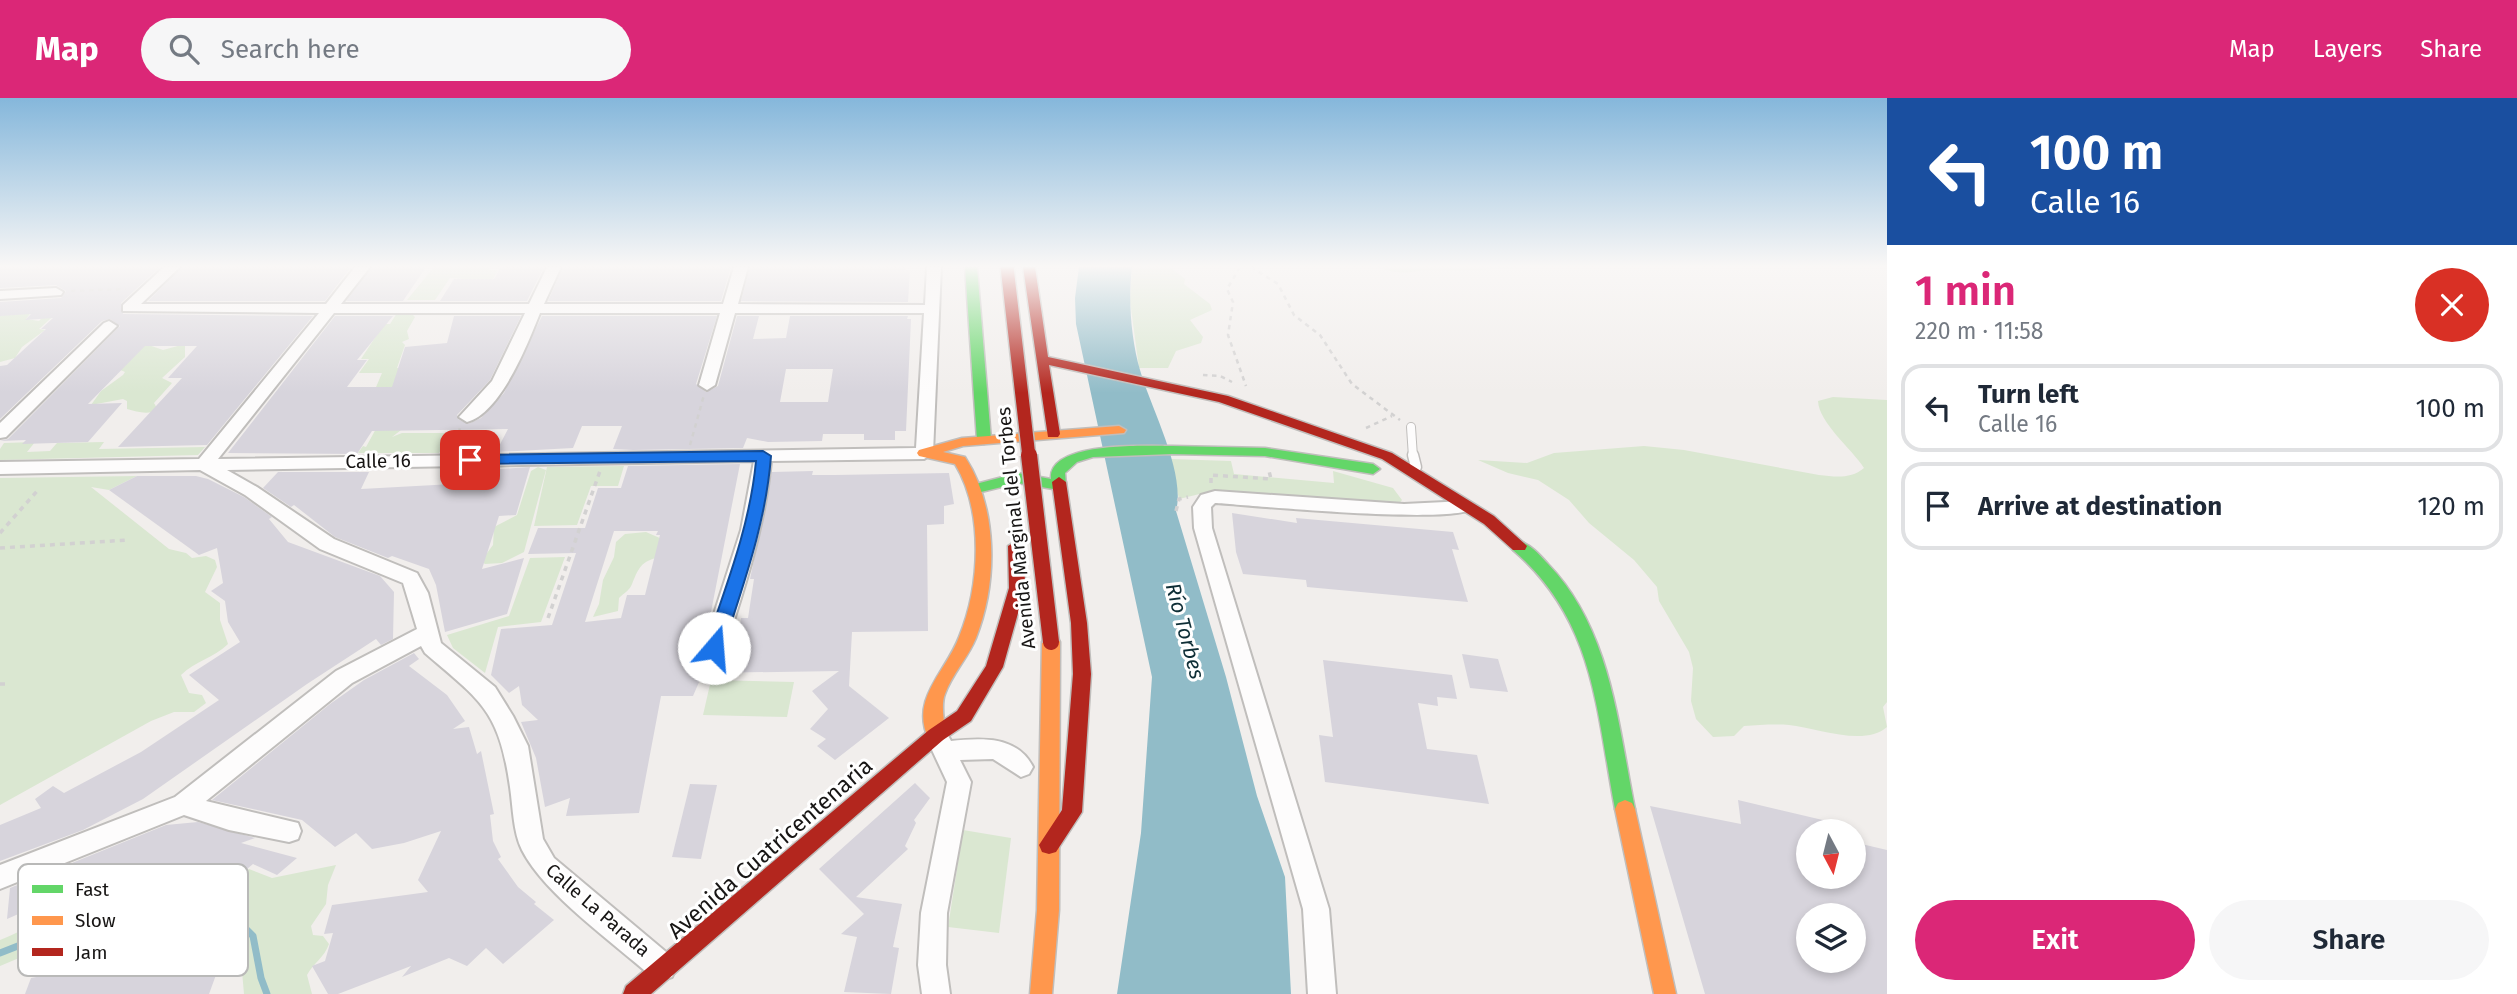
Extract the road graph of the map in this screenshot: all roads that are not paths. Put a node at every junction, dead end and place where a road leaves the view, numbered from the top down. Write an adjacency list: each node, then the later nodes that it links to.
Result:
1 (330, 309): 24 (street)
2 (523, 309): 3 (street)
3 (536, 309): 4 (street); 14 (street)
4 (554, 309)
5 (728, 309): 13 (street)
6 (912, 309): 7 (street)
7 (931, 309): 22 (street)
8 (974, 309): 21 (highway)
9 (1012, 309): 38 (highway, Avenida Marginal del Torbes, bridge)
10 (1035, 309): 12 (highway)
11 (109, 326): 18 (street)
12 (1042, 359): 19 (highway); 27 (highway)
13 (707, 385)
14 (467, 417)
15 (1003, 420): 29 (highway, Avenida Marginal del Torbes)
16 (1411, 427): 27 (lane)
17 (1138, 430): 19 (highway)
18 (0, 433)
19 (1053, 434): 21 (highway); 22 (highway)
20 (1246, 434): 27 (highway)
21 (984, 440): 22 (highway)
22 (924, 453): 23 (street, Calle 16); 28 (highway)
23 (763, 456): 24 (street, Calle 16); 33 (street)
24 (204, 465): 25 (street, Calle 16); 32 (street, Calle La Parada)
25 (0, 468)
26 (1059, 485): 27 (highway); 28 (highway); 38 (highway)
27 (1431, 485): 30 (highway)
28 (977, 488): 34 (highway)
29 (1012, 504)
30 (1466, 507): 46 (street); 47 (highway)
31 (1015, 539): 34 (highway, Avenida Marginal del Torbes)
32 (429, 632): 36 (street); 42 (street, Calle La Parada)
33 (714, 648)
34 (940, 743): 35 (street); 42 (highway, Avenida Cuatricentenaria); 44 (street)
35 (1021, 767)
36 (184, 804): 37 (street); 39 (street)
37 (289, 831)
38 (1049, 845): 45 (highway, Avenida Marginal del Torbes)
39 (33, 864)
40 (18, 870): 41 (street)
41 (0, 877)
42 (664, 969): 43 (highway, Avenida Cuatricentenaria)
43 (634, 994)
44 (936, 994)
45 (1041, 994)
46 (1322, 994)
47 (1665, 994)

